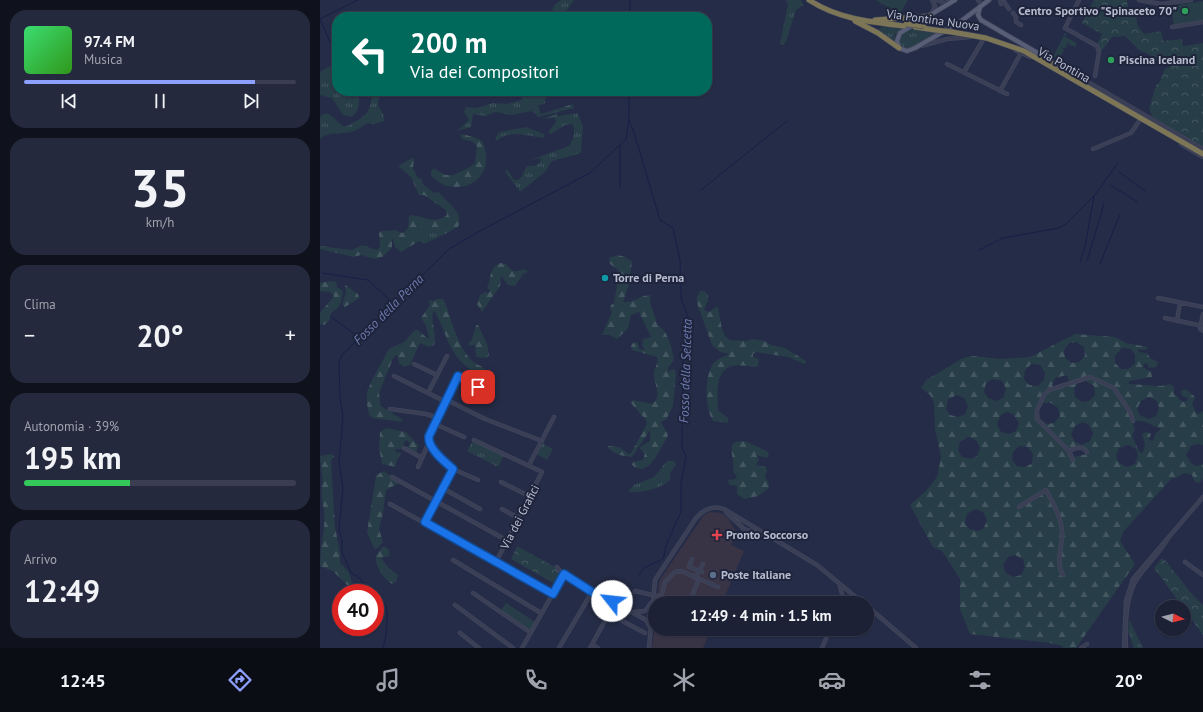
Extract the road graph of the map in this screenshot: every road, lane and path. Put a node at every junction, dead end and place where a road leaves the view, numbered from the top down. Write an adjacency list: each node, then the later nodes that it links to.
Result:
1 (809, 0): 16 (highway, Via Pontina Nuova)
2 (813, 0): 17 (highway, Via Pontina Nuova)
3 (932, 0): 15 (street)
4 (936, 0): 5 (street)
5 (955, 0): 15 (main road)
6 (978, 0): 12 (street)
7 (989, 0): 12 (main road)
8 (1000, 0): 13 (street)
9 (1079, 0): 33 (street)
10 (1139, 0): 11 (street)
11 (1191, 0)
12 (981, 6): 22 (main road); 29 (main road, Via Pontina)
13 (1010, 8)
14 (1013, 13): 20 (street)
15 (930, 16): 17 (highway); 27 (main road)
16 (845, 17): 19 (highway, Via Pontina Nuova); 27 (highway)
17 (874, 20): 19 (highway, Via Pontina Nuova)
18 (1203, 22): 21 (street)
19 (905, 25): 22 (highway, Via Pontina Nuova, bridge); 23 (highway, Via Pontina Nuova, bridge)
20 (1022, 25)
21 (1172, 27)
22 (941, 30): 23 (highway, Via Pontina Nuova, bridge); 24 (street); 26 (main road)
23 (954, 31): 31 (highway, Via Pontina Nuova)
24 (944, 39): 25 (street, Via Pontina); 26 (street, Via Pontina)
25 (983, 40): 28 (street, Via Pontina); 32 (street)
26 (915, 48): 27 (main road, Via Pontina)
27 (900, 49)
28 (1021, 53): 34 (street); 36 (street, Via Pontina)
29 (1041, 54): 31 (highway); 38 (street, Via Pontina)
30 (947, 64): 32 (street)
31 (1054, 66): 38 (highway, Via Pontina)
32 (964, 72): 34 (street)
33 (1095, 76)
34 (1000, 91): 35 (street)
35 (1007, 94)
36 (1140, 120): 37 (street); 38 (street, Via Pontina)
37 (1093, 149)
38 (1203, 153)
39 (1158, 298): 40 (street)
40 (1180, 303): 41 (street); 44 (street)
41 (1203, 307)
42 (1203, 314): 45 (street)
43 (1165, 318): 44 (street)
44 (1177, 321): 45 (street)
45 (1202, 326): 46 (street)
46 (1203, 331)
47 (446, 356): 49 (street)
48 (414, 364): 49 (street)
49 (437, 375): 52 (street)
50 (394, 376): 52 (street)
51 (478, 387): 53 (street)
52 (428, 393): 53 (street)
53 (447, 401): 56 (street); 62 (street)
54 (390, 409): 56 (street)
55 (554, 417): 62 (street)
56 (438, 418): 58 (street)
57 (1133, 421): 64 (street)
58 (435, 424): 59 (street); 61 (street)
59 (464, 437)
60 (474, 440): 68 (street)
61 (429, 442): 66 (street); 70 (street)
62 (542, 442): 68 (street)
63 (404, 448): 66 (street)
64 (1069, 451): 65 (street); 67 (street)
65 (1087, 452)
66 (422, 458): 69 (street)
67 (1073, 460)
68 (528, 465): 75 (street, Via dei Grafici)
69 (418, 467)
70 (453, 469): 72 (street); 74 (street)
71 (392, 476): 78 (street)
72 (478, 480)
73 (501, 482): 75 (street)
74 (444, 489): 78 (street); 82 (street)
75 (531, 497): 85 (street, Via dei Grafici)
76 (1203, 497): 77 (street)
77 (1199, 501): 80 (street); 146 (street)
78 (437, 502): 87 (street); 92 (street)
79 (390, 504): 87 (street)
80 (1203, 504)
81 (1019, 507): 101 (street)
82 (480, 509)
83 (502, 509): 85 (street)
84 (724, 509): 86 (street); 88 (street); 110 (street)
85 (520, 519): 92 (street, Via dei Grafici)
86 (745, 521): 88 (street); 89 (street)
87 (425, 522): 95 (street)
88 (739, 525): 90 (street)
89 (752, 526): 90 (street); 91 (street)
90 (750, 532): 91 (street)
91 (773, 539): 104 (street)
92 (508, 541): 95 (street, Via dei Grafici)
93 (692, 559): 99 (street)
94 (453, 560): 122 (street)
95 (496, 562): 109 (street)
96 (1185, 562): 102 (street)
97 (703, 564): 99 (street)
98 (557, 567): 100 (street)
99 (700, 571): 103 (street)
100 (564, 574): 106 (street); 109 (street)
101 (1063, 575)
102 (1203, 575)
103 (697, 578): 105 (street); 112 (street); 113 (street)
104 (839, 583): 114 (street); 115 (street)
105 (718, 587)
106 (592, 592): 119 (street); 139 (street)
107 (473, 593): 129 (street)
108 (634, 593): 111 (street, bridge)
109 (553, 594): 122 (street)
110 (653, 596)
111 (657, 596)
112 (661, 596)
113 (691, 596)
114 (842, 596)
115 (855, 596)
116 (455, 605): 137 (street)
117 (648, 606): 120 (street)
118 (612, 608): 124 (street)
119 (630, 611): 120 (street); 126 (street)
120 (644, 611): 123 (street); 126 (street)
121 (874, 612): 133 (street)
122 (541, 613): 129 (street)
123 (648, 613)
124 (609, 614): 130 (street); 135 (street)
125 (648, 617): 126 (street)
126 (643, 619): 127 (street)
127 (648, 622)
128 (460, 633): 136 (street)
129 (531, 633): 138 (street)
130 (645, 634)
131 (650, 636): 141 (street)
132 (827, 636): 142 (street)
133 (910, 643): 143 (street); 144 (street)
134 (1087, 644): 145 (street)
135 (591, 646): 140 (street)
136 (479, 648)
137 (513, 648)
138 (522, 648)
139 (559, 648)
140 (598, 648)
141 (649, 648)
142 (822, 648)
143 (908, 648)
144 (916, 648)
145 (1081, 648)
146 (1125, 648)

